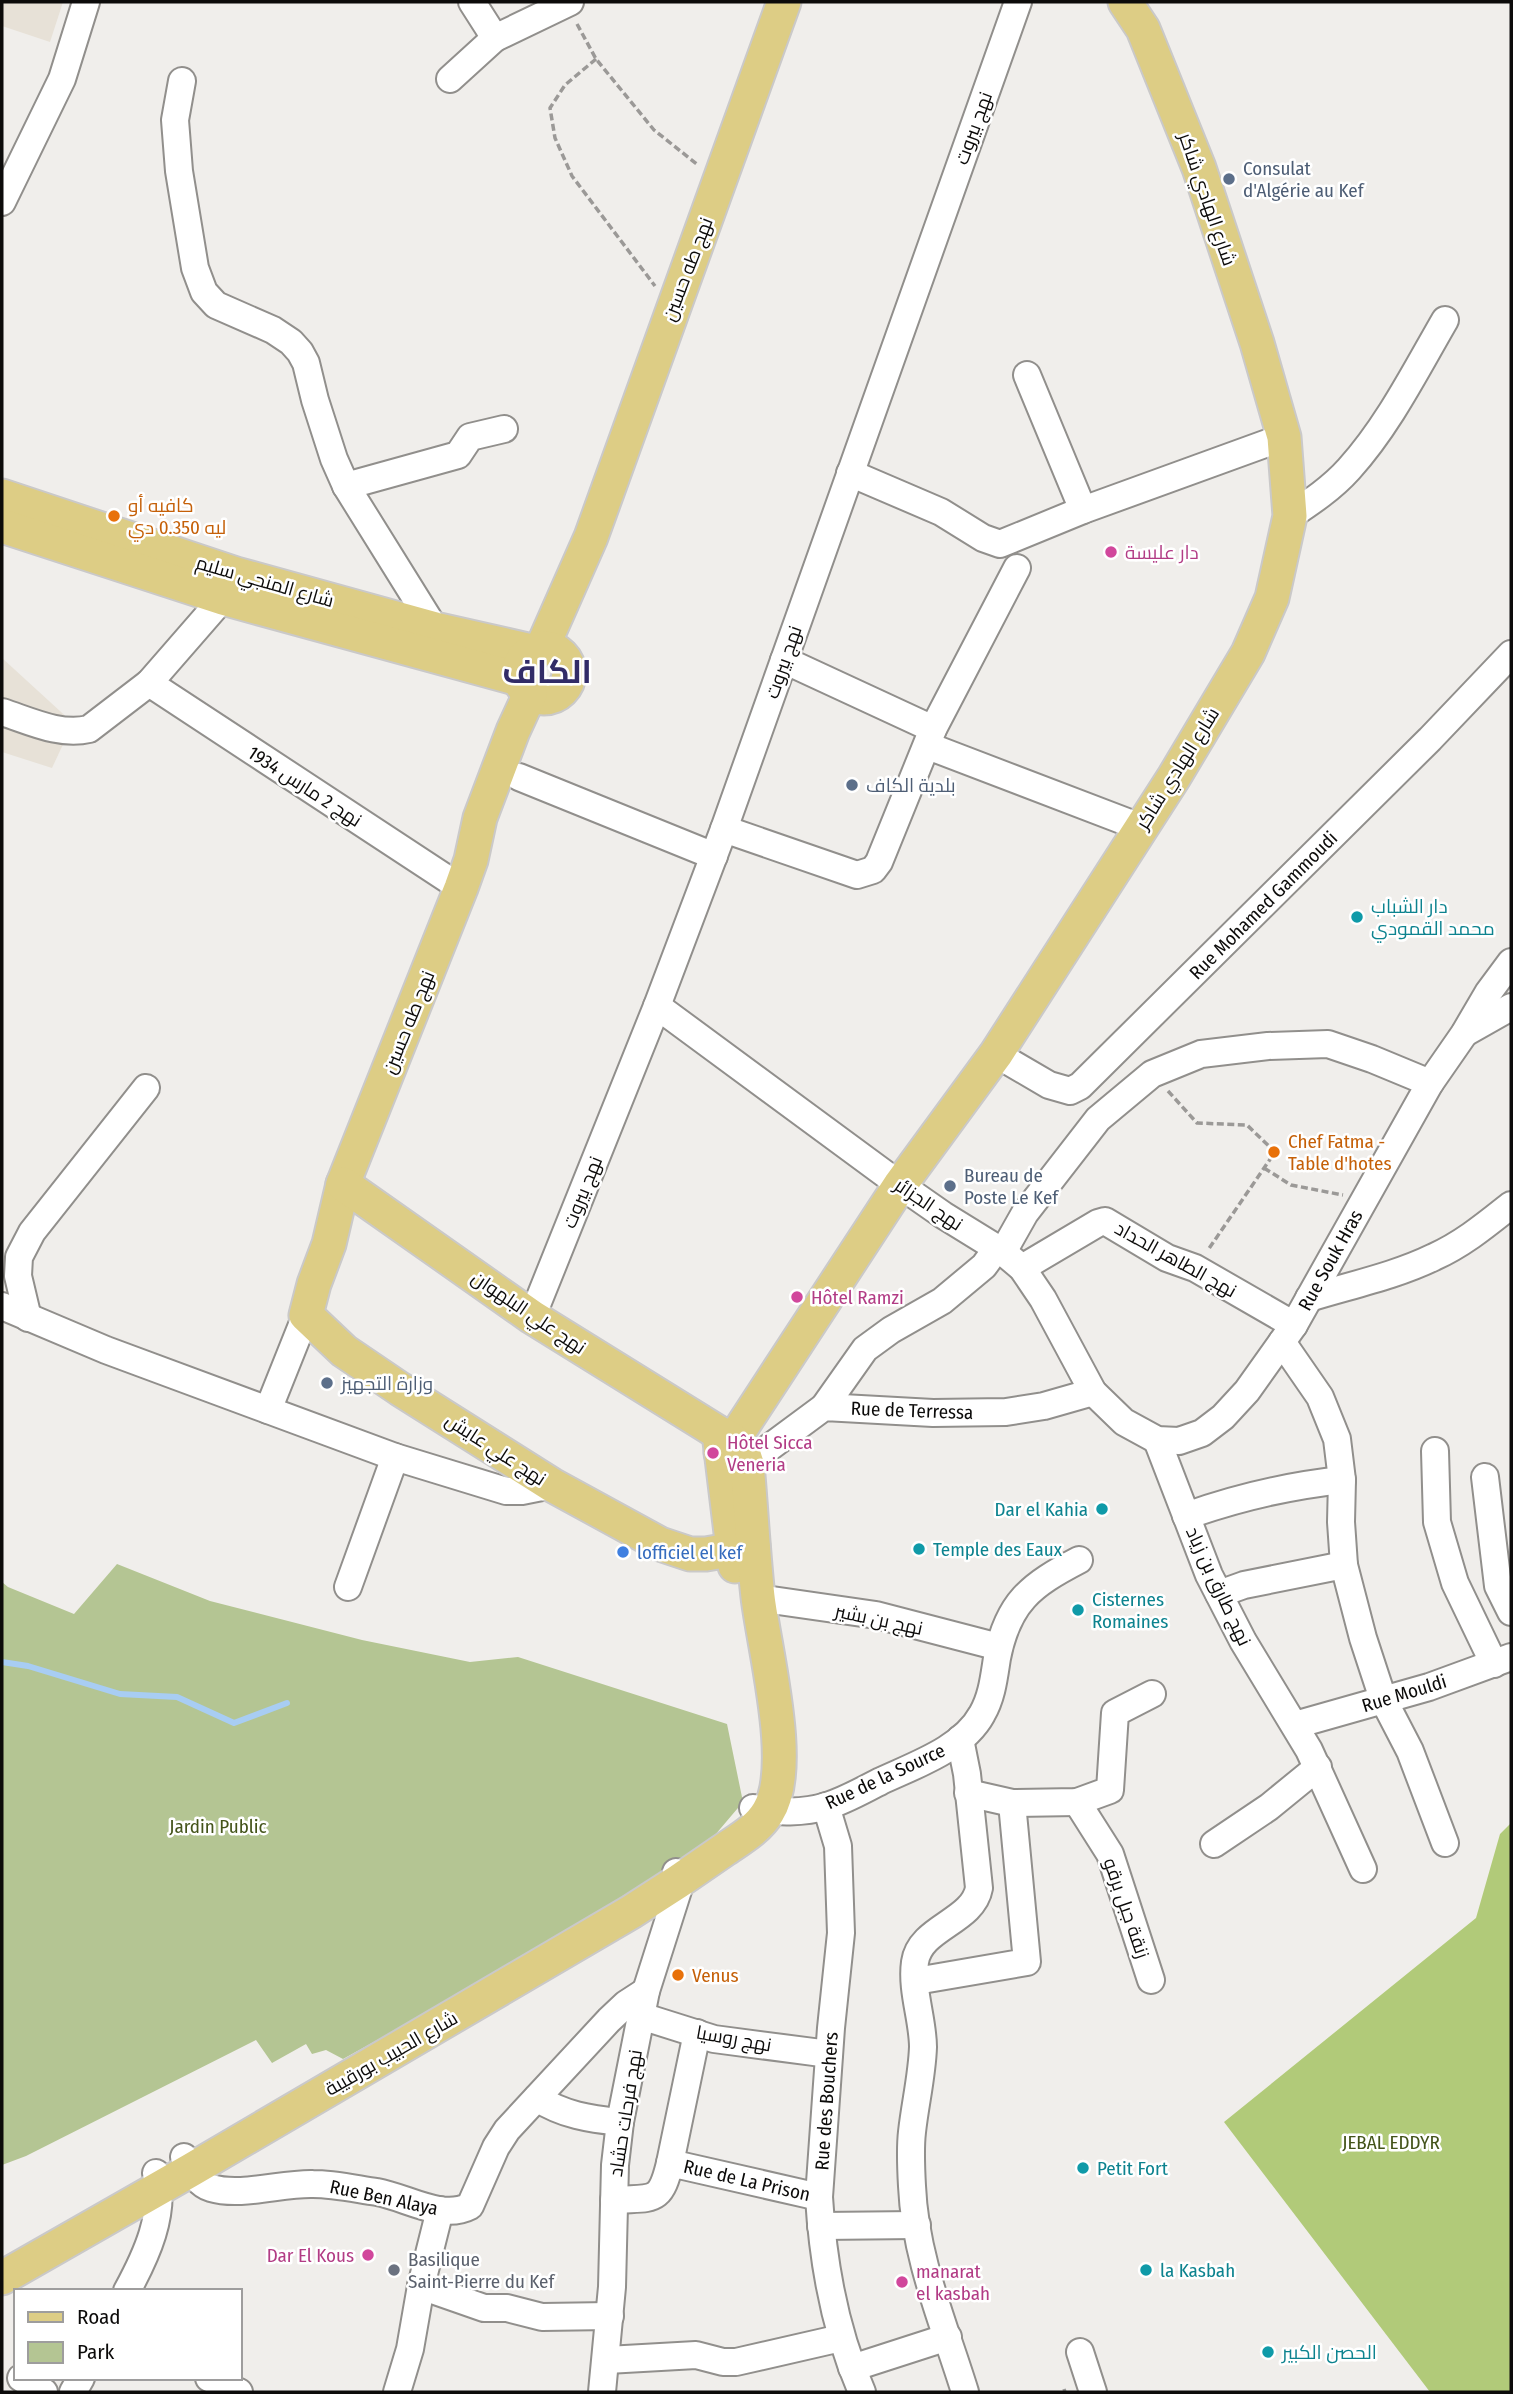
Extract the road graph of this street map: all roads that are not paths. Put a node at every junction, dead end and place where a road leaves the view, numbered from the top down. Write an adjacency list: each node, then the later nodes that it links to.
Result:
1 (86, 2): 10 (street)
2 (472, 2): 7 (street)
3 (567, 2): 7 (street)
4 (784, 2): 26 (main road, نهج طه حسين)
5 (1018, 2): 15 (street, نهج بيروت)
6 (1125, 2): 14 (main road, شارع الهادي شاكر)
7 (495, 38): 8 (street)
8 (450, 79)
9 (182, 81): 16 (street)
10 (2, 202)
11 (1444, 320): 19 (street)
12 (1027, 375): 18 (street)
13 (505, 429): 16 (street)
14 (1284, 437): 18 (street); 19 (main road, شارع الهادي شاكر)
15 (850, 473): 18 (street); 25 (street, نهج بيروت)
16 (345, 486): 23 (street)
17 (2, 496): 22 (main road, شارع المنجي سليم)
18 (1083, 510)
19 (1290, 516): 31 (main road, شارع الهادي شاكر)
20 (2, 526): 22 (main road, شارع المنجي سليم)
21 (1017, 568): 29 (street)
22 (230, 586): 23 (main road, شارع المنجي سليم); 26 (main road, شارع المنجي سليم); 27 (street)
23 (435, 629): 26 (main road, شارع المنجي سليم)
24 (1511, 654): 39 (street, Rue Mohamed Gammoudi)
25 (784, 660): 29 (street); 32 (street, نهج بيروت)
26 (539, 671): 30 (main road, نهج طه حسين); 34 (main road, نهج طه حسين)
27 (149, 683): 28 (street); 34 (street, نهج 2 مارس 1934)
28 (2, 712)
29 (931, 738): 31 (street); 32 (street)
30 (519, 777): 33 (street); 34 (main road, نهج طه حسين)
31 (1140, 827): 39 (main road, شارع الهادي شاكر)
32 (724, 829): 33 (street, نهج بيروت)
33 (714, 856): 36 (street, نهج بيروت)
34 (466, 874): 42 (main road, نهج طه حسين)
35 (1511, 962): 38 (street, Rue Souk Hras)
36 (657, 1006): 43 (street, نهج الجزائر); 49 (street, نهج بيروت)
37 (1511, 1007): 38 (street)
38 (1464, 1034): 40 (street, Rue Souk Hras)
39 (996, 1054): 43 (main road, شارع الهادي شاكر)
40 (1430, 1083): 45 (street); 46 (street, Rue Souk Hras)
41 (146, 1088): 50 (street)
42 (343, 1184): 48 (main road); 49 (main road, نهج علي البلهوان)
43 (900, 1185): 45 (street, نهج الجزائر); 56 (main road, شارع الهادي شاكر)
44 (1511, 1205): 46 (street)
45 (1007, 1256): 51 (street, نهج الطاهر الحداد); 52 (street, نهج الجزائر); 53 (street)
46 (1309, 1298): 51 (street, Rue Souk Hras)
47 (2, 1306): 50 (street)
48 (306, 1315): 54 (street); 61 (main road, نهج علي عايش)
49 (532, 1317): 56 (main road, نهج علي البلهوان)
50 (28, 1318): 54 (street)
51 (1288, 1334): 55 (street, Rue Souk Hras); 60 (street)
52 (1093, 1392): 53 (street, Rue de Terressa); 55 (street, نهج الجزائر)
53 (824, 1407): 56 (street, Rue de Terressa)
54 (268, 1410): 58 (street)
55 (1157, 1440): 62 (street, نهج طارق بن زياد)
56 (730, 1447): 63 (main road)
57 (1435, 1451): 71 (street)
58 (395, 1457): 61 (street); 66 (street)
59 (1485, 1477): 69 (street)
60 (1342, 1480): 62 (street); 65 (street)
61 (552, 1485): 63 (main road, نهج علي عايش)
62 (1186, 1516): 67 (street, نهج طارق بن زياد)
63 (743, 1547): 68 (main road); 81 (main road)
64 (1079, 1560): 70 (street, Rue de la Source)
65 (1343, 1565): 67 (street); 73 (street)
66 (348, 1587)
67 (1219, 1594): 74 (street, نهج طارق بن زياد)
68 (758, 1598): 70 (street, نهج بن بشير); 81 (main road)
69 (1511, 1612)
70 (999, 1647): 75 (street, Rue de la Source)
71 (1503, 1660): 73 (street, Rue Mouldi)
72 (1152, 1694): 78 (street)
73 (1383, 1699): 74 (street, Rue Mouldi); 82 (street)
74 (1295, 1725): 76 (street, نهج طارق بن زياد)
75 (960, 1739): 77 (street); 80 (street, Rue de la Source)
76 (1318, 1767): 83 (street); 84 (street, نهج طارق بن زياد)
77 (968, 1793): 79 (street); 87 (street)
78 (1076, 1802): 79 (street); 86 (street, زنقة جبل برقو)
79 (1012, 1803): 87 (street)
80 (826, 1806): 81 (street, Rue de la Source); 90 (street, Rue des Bouchers)
81 (760, 1810): 85 (main road, شارع الحبيب بورقيبة)
82 (1445, 1843)
83 (1214, 1844)
84 (1363, 1869)
85 (678, 1875): 88 (street, نهج فرحات حشاد); 94 (main road, شارع الحبيب بورقيبة)
86 (1151, 1980)
87 (916, 1981): 98 (street)
88 (643, 2004): 89 (street, نهج روسيا); 91 (street, Rue Ben Alaya); 92 (street, نهج فرحات حشاد)
89 (697, 2033): 90 (street, نهج روسيا); 93 (street)
90 (829, 2054): 95 (street, Rue des Bouchers)
91 (537, 2098): 92 (street); 97 (street, Rue Ben Alaya)
92 (621, 2122): 96 (street, نهج فرحات حشاد)
93 (670, 2162): 95 (street, Rue de La Prison); 96 (street, Rue de La Prison)
94 (173, 2172): 97 (street, Rue Ben Alaya); 100 (main road, شارع الحبيب بورقيبة); 101 (main road, شارع الحبيب بورقيبة); 103 (street)
95 (819, 2197): 99 (street, Rue des Bouchers)
96 (614, 2200): 104 (street, نهج فرحات حشاد)
97 (440, 2210): 102 (street)
98 (917, 2225): 99 (street); 105 (street)
99 (821, 2226): 106 (street, Rue des Bouchers)
100 (2, 2260)
101 (2, 2278)
102 (421, 2286): 104 (street); 114 (street)
103 (128, 2289)
104 (610, 2316): 108 (street, نهج فرحات حشاد)
105 (948, 2337): 109 (street); 117 (street)
106 (841, 2338): 108 (street); 109 (street, Rue des Bouchers)
107 (1080, 2352): 118 (street)
108 (607, 2360): 115 (street, نهج فرحات حشاد)
109 (852, 2368): 116 (street, Rue des Bouchers)
110 (23, 2380): 112 (street)
111 (213, 2380): 113 (street)
112 (44, 2392)
113 (239, 2392)
114 (397, 2392)
115 (603, 2392)
116 (862, 2392)
117 (965, 2392)
118 (1093, 2392)

